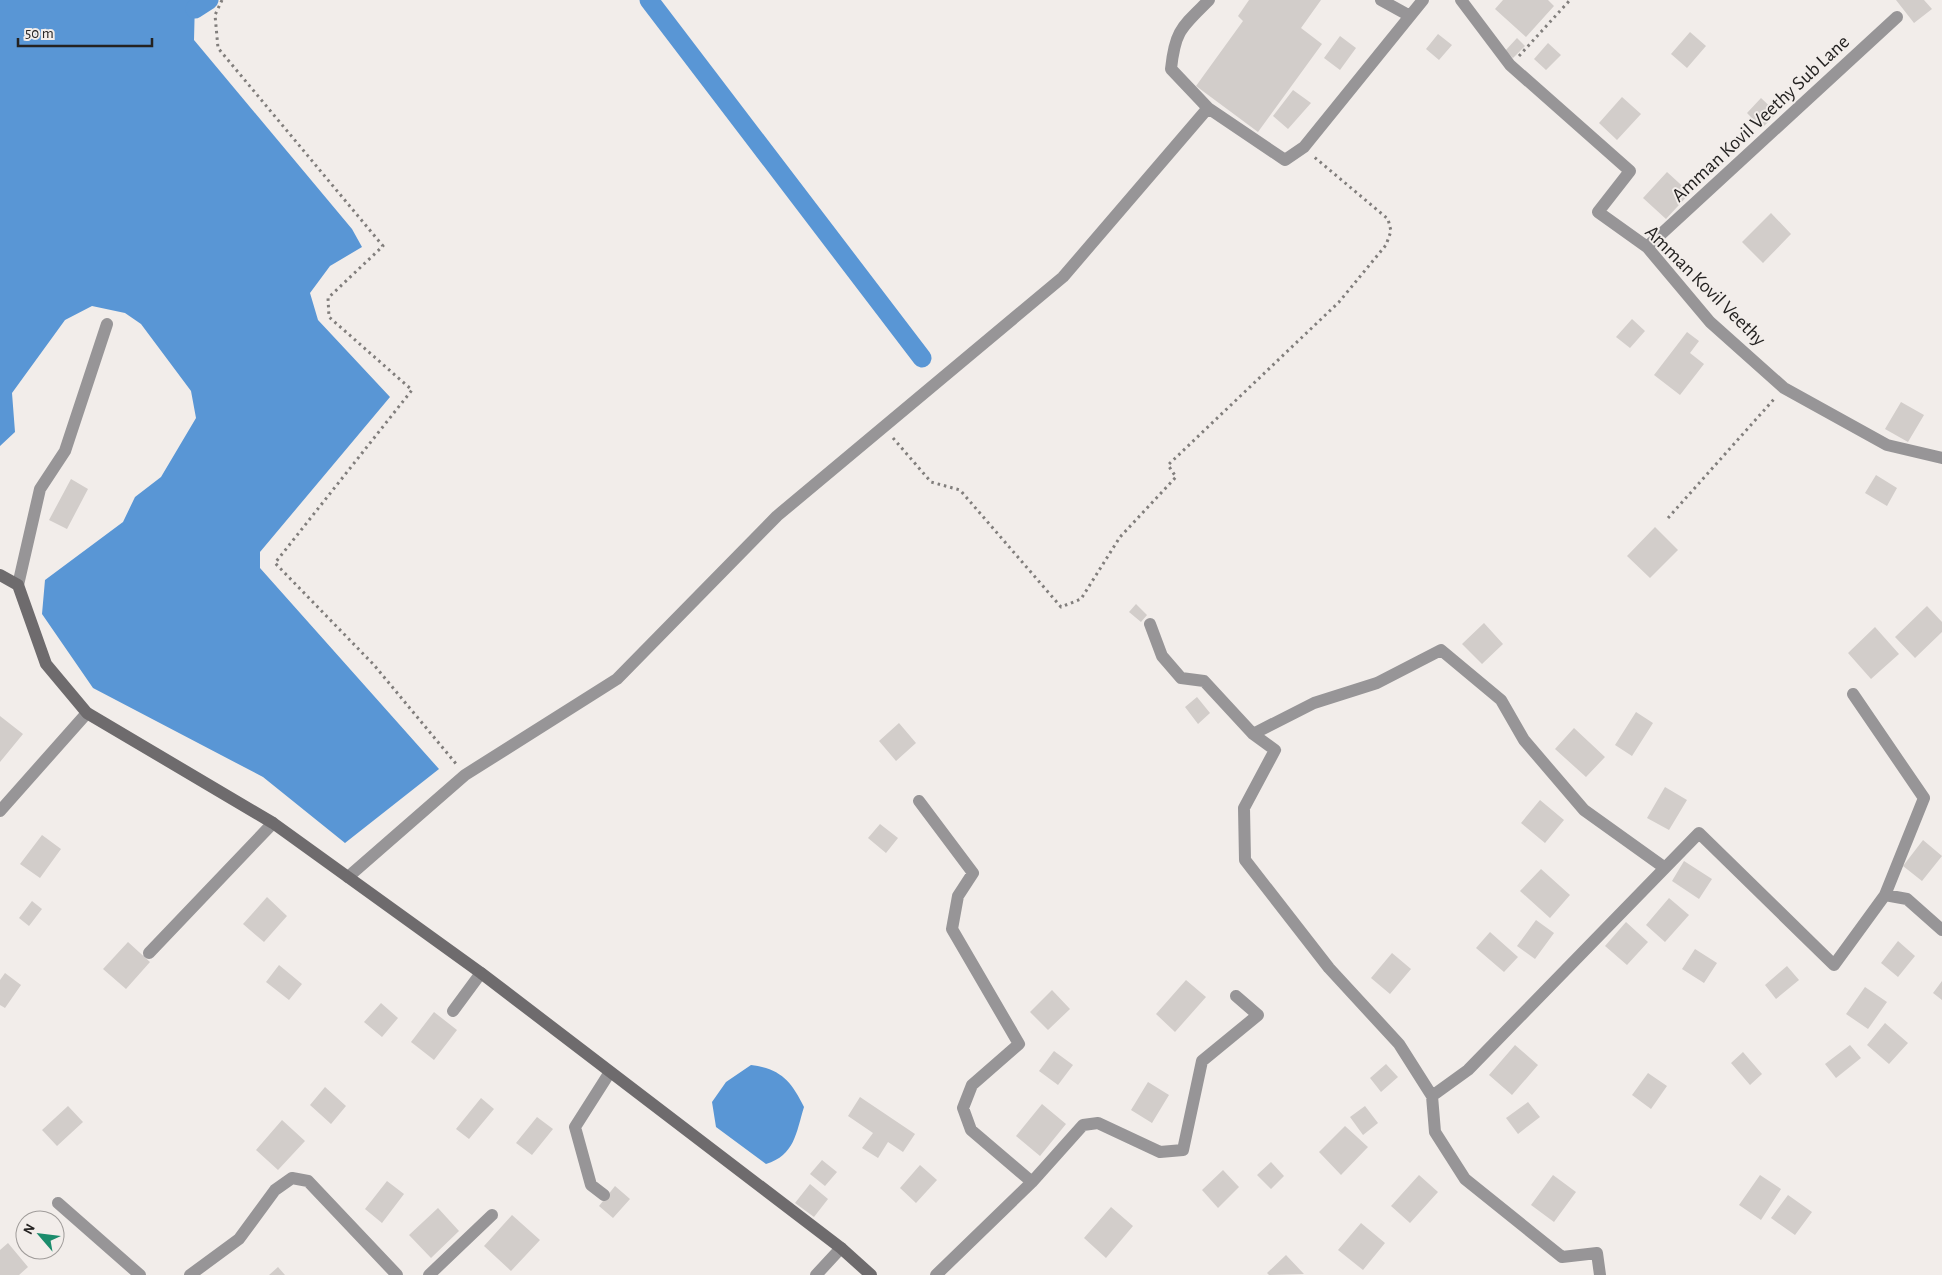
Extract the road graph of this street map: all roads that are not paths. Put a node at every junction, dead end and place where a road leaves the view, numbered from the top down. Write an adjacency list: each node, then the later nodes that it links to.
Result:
1 (1209, 0): 7 (street)
2 (1381, 0): 5 (street)
3 (1423, 0): 5 (street)
4 (1461, 0): 8 (street, Amman Kovil Veethy)
5 (1410, 16): 7 (street)
6 (1897, 17): 8 (street, Amman Kovil Veethy Sub Lane)
7 (1208, 108): 21 (street)
8 (1647, 247): 10 (street, Amman Kovil Veethy)
9 (106, 324): 12 (street)
10 (1942, 458)
11 (0, 575): 12 (street)
12 (18, 585): 15 (street)
13 (1150, 624): 16 (street)
14 (1853, 694): 22 (street)
15 (87, 713): 18 (street); 19 (street)
16 (1253, 734): 20 (street); 29 (street)
17 (919, 801): 30 (street)
18 (0, 811)
19 (273, 823): 21 (street); 24 (street)
20 (1665, 868): 22 (street); 29 (street)
21 (348, 877): 25 (street)
22 (1885, 896): 23 (street)
23 (1942, 930)
24 (149, 953)
25 (481, 973): 27 (street); 28 (street)
26 (1236, 996): 30 (street)
27 (453, 1011)
28 (610, 1072): 31 (street); 34 (street)
29 (1432, 1096): 42 (street)
30 (1032, 1182): 41 (street)
31 (604, 1195)
32 (58, 1203): 35 (street)
33 (492, 1215): 38 (street)
34 (841, 1248): 39 (street); 40 (street)
35 (140, 1275)
36 (190, 1275): 37 (street)
37 (397, 1275)
38 (429, 1275)
39 (816, 1275)
40 (871, 1275)
41 (936, 1275)
42 (1600, 1275)

